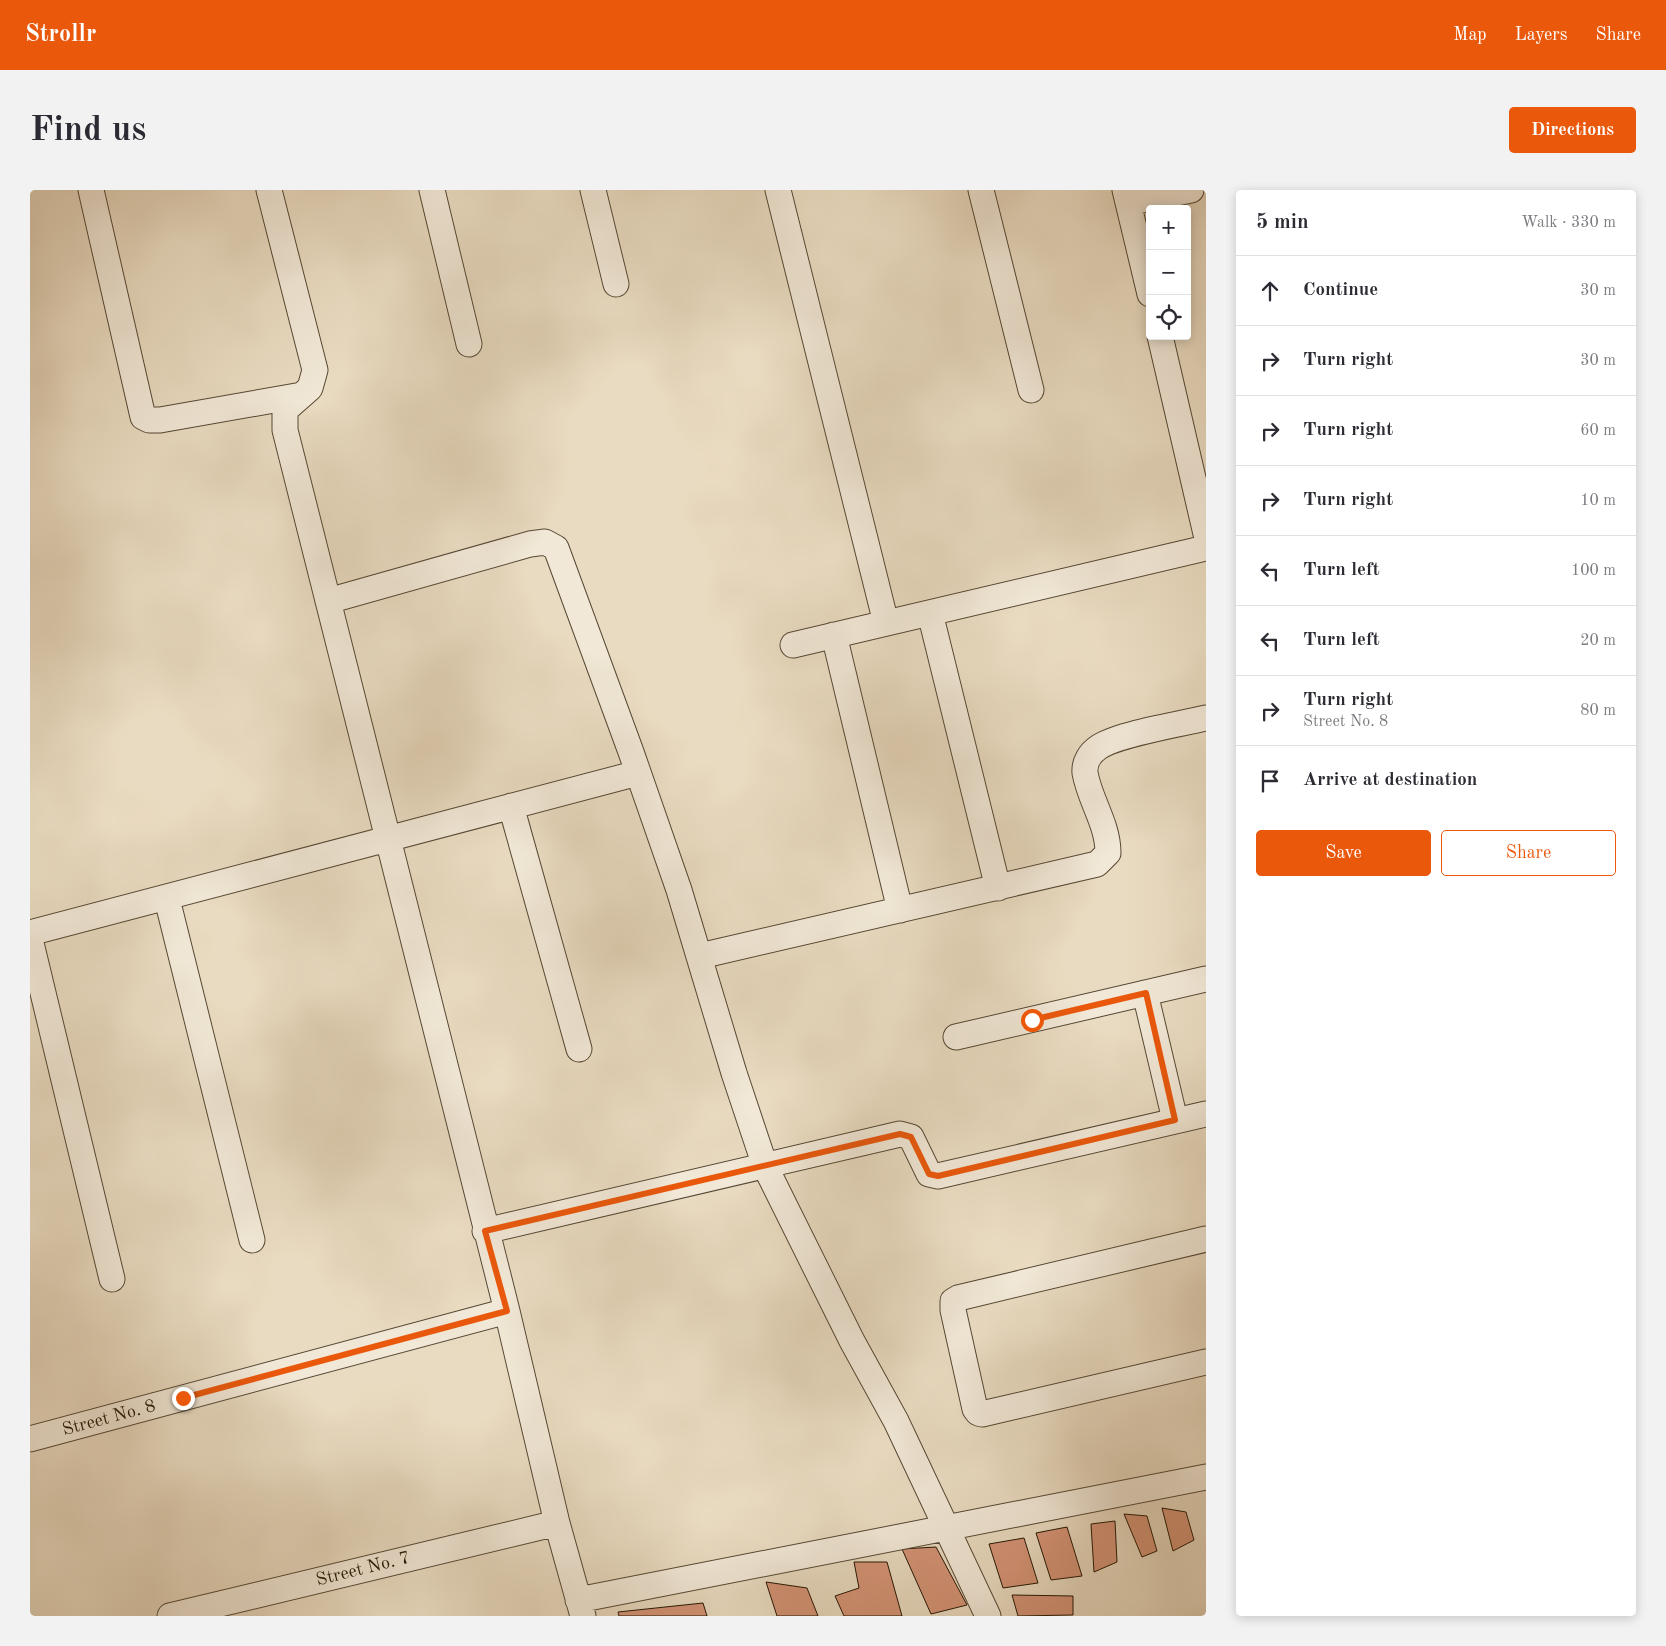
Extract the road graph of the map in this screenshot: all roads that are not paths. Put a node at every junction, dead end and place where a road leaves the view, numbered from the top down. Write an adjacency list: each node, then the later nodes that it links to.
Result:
1 (90, 190): 14 (street)
2 (269, 190): 14 (street)
3 (432, 190): 12 (street)
4 (593, 190): 10 (street)
5 (778, 190): 20 (street)
6 (981, 190): 13 (street)
7 (1191, 190): 8 (street)
8 (1127, 197): 9 (street)
9 (1146, 277)
10 (616, 284)
11 (1161, 340): 15 (street)
12 (469, 344)
13 (1031, 390)
14 (303, 395): 18 (street)
15 (1199, 470): 16 (street)
16 (1206, 534)
17 (1206, 548): 19 (street)
18 (328, 601): 24 (street); 26 (street)
19 (930, 612): 20 (street); 27 (street)
20 (886, 623): 21 (street)
21 (834, 635): 22 (street); 29 (street)
22 (793, 645)
23 (1206, 718): 27 (street)
24 (638, 773): 25 (street); 32 (street)
25 (511, 806): 26 (street); 36 (street)
26 (388, 838): 28 (street); 40 (street)
27 (998, 888): 29 (street)
28 (167, 899): 30 (street); 42 (street)
29 (900, 910): 32 (street)
30 (30, 933)
31 (30, 939): 43 (street)
32 (700, 956): 39 (street)
33 (1206, 979): 34 (street)
34 (1146, 993): 35 (street); 38 (street)
35 (956, 1037)
36 (579, 1049)
37 (1206, 1114): 38 (street)
38 (1175, 1120): 39 (street)
39 (765, 1166): 40 (street); 49 (street)
40 (485, 1231): 44 (street)
41 (1206, 1239): 45 (street)
42 (252, 1240)
43 (112, 1279)
44 (507, 1311): 46 (street, Street No. 8); 48 (street)
45 (1206, 1362)
46 (30, 1439)
47 (1206, 1477): 49 (street)
48 (557, 1522): 50 (street); 51 (street, Street No. 7)
49 (947, 1526): 50 (street); 52 (street)
50 (580, 1608)
51 (170, 1616)
52 (988, 1616)

